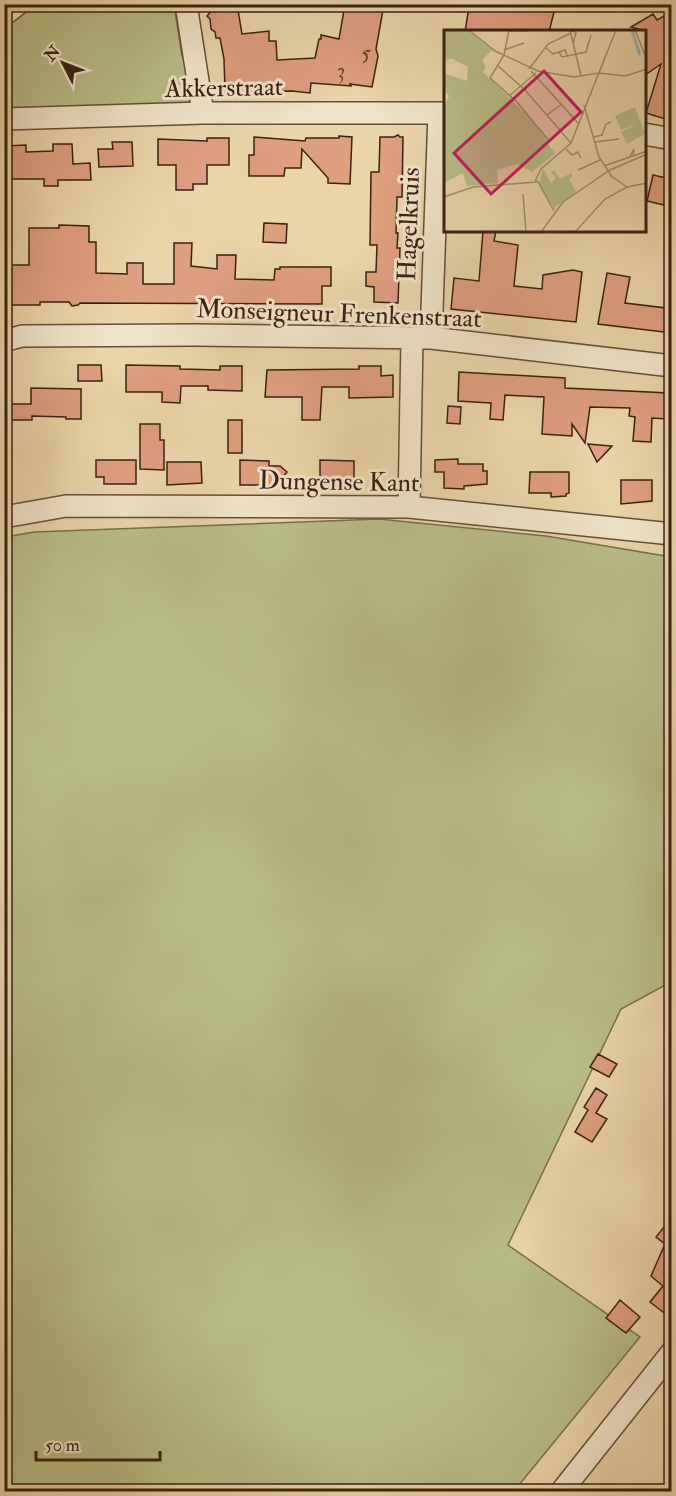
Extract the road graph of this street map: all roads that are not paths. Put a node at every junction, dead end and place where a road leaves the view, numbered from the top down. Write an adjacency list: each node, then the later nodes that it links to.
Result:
1 (18, 4): 3 (street)
2 (186, 4): 5 (street)
3 (4, 15)
4 (442, 113): 5 (street, Akkerstraat); 9 (street, Hagelkruis)
5 (203, 114): 6 (street, Akkerstraat)
6 (4, 118)
7 (646, 134): 8 (street)
8 (672, 139)
9 (422, 338): 10 (street, Monseigneur Frenkenstraat); 11 (street, Monseigneur Frenkenstraat); 12 (street, Hagelkruis)
10 (4, 340)
11 (672, 366)
12 (409, 507): 13 (street, Dungense Kant); 14 (street, Dungense Kant)
13 (4, 517)
14 (672, 534)
15 (672, 1352): 16 (street)
16 (561, 1491)

